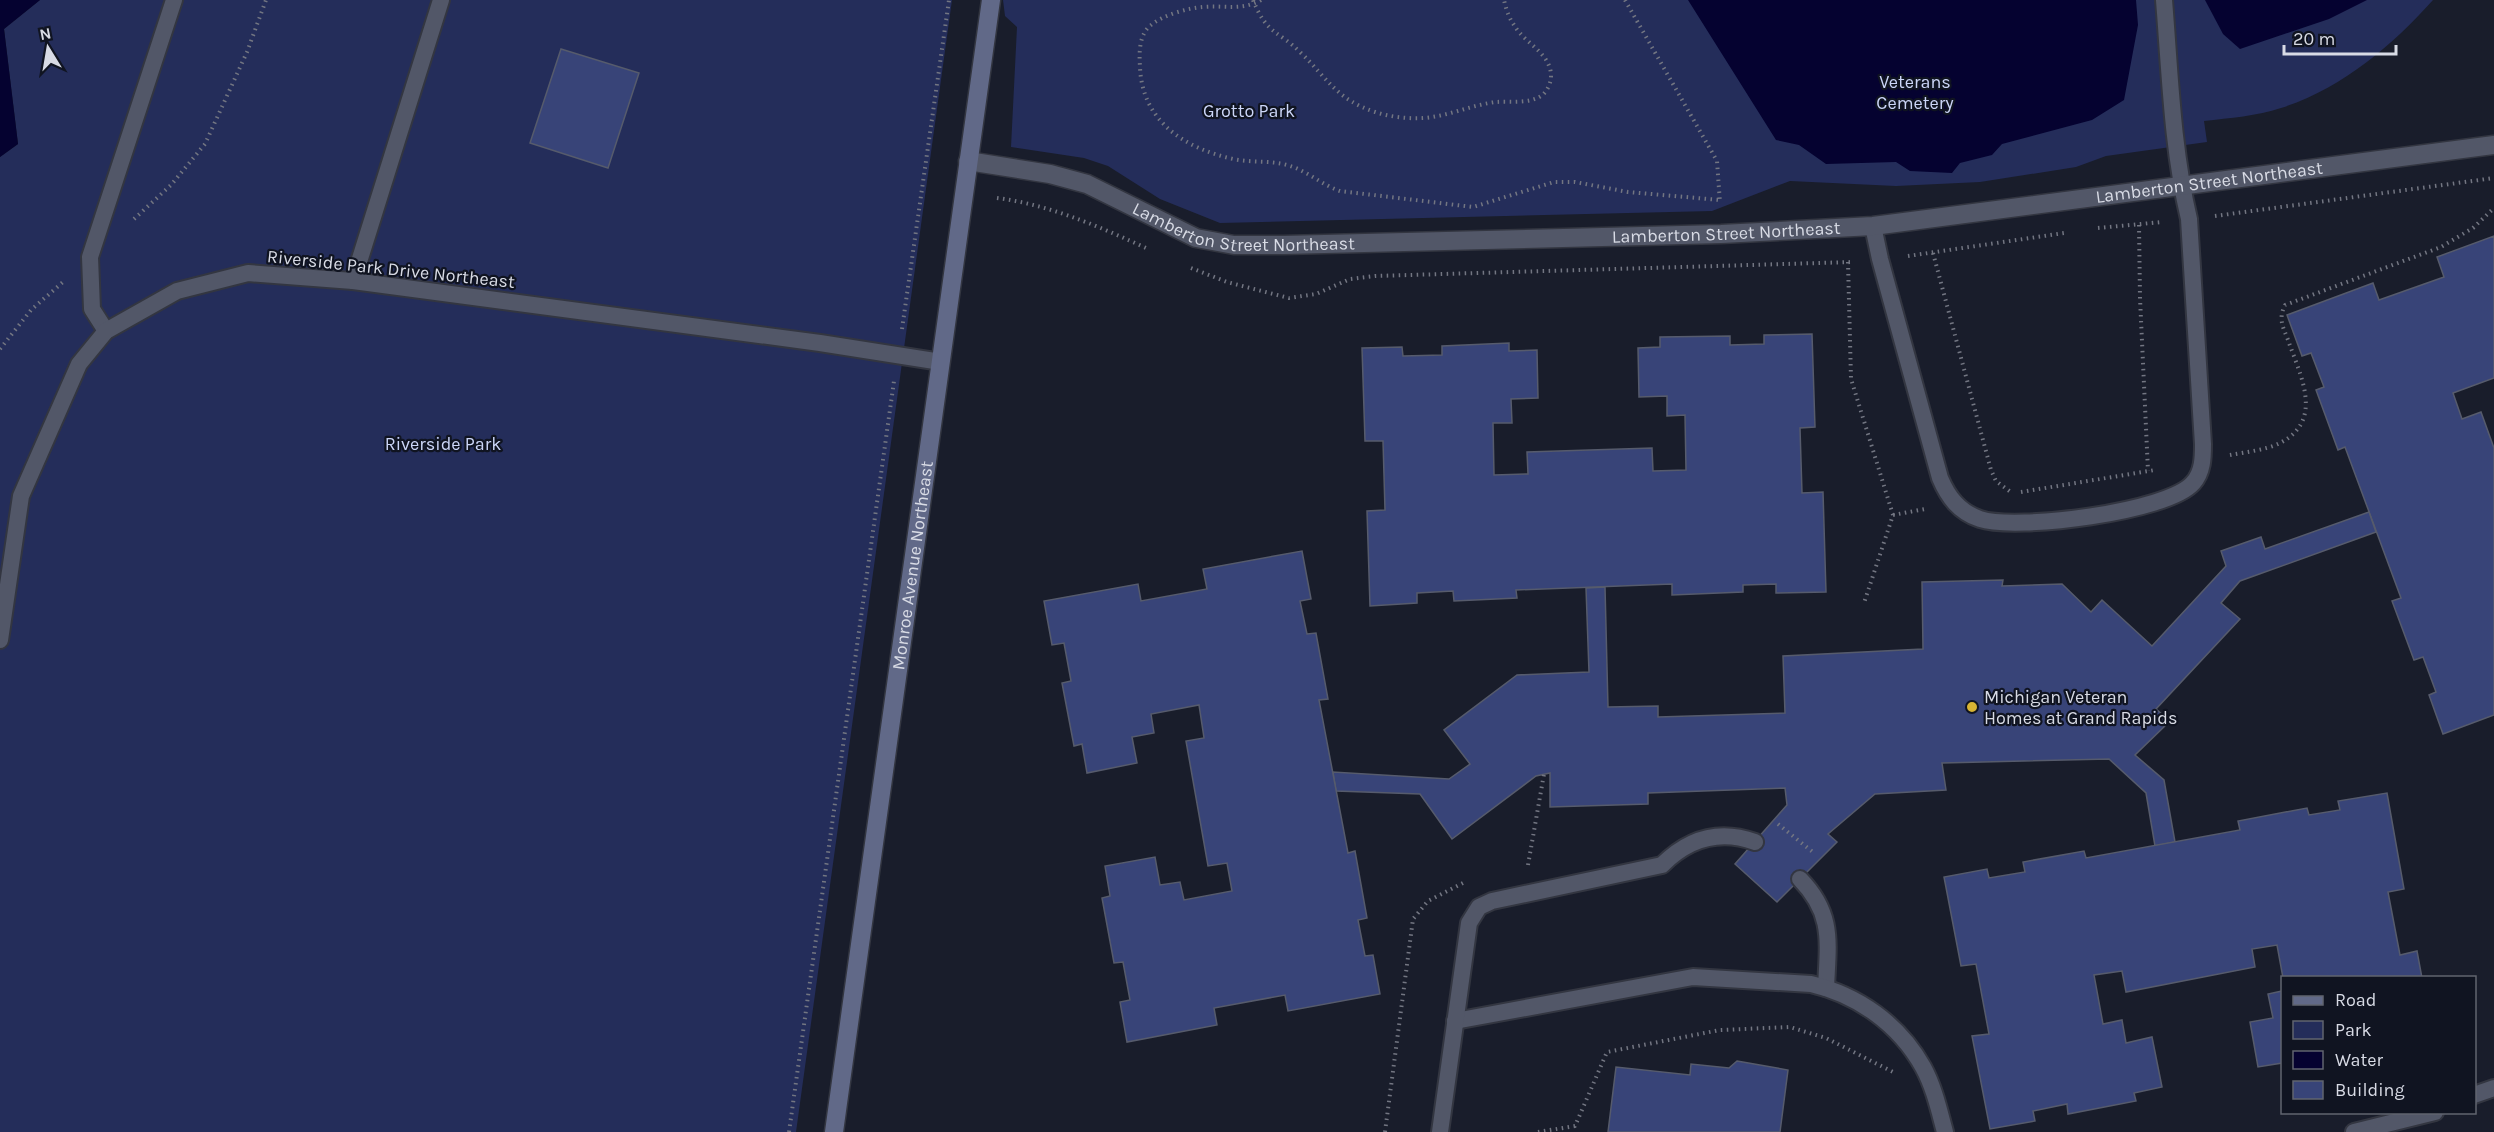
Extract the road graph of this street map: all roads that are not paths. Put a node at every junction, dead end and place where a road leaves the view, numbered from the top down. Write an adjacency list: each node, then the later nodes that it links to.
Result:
1 (174, 0): 10 (lane)
2 (441, 0): 9 (lane)
3 (991, 0): 6 (main road, Monroe Avenue Northeast)
4 (2164, 0): 7 (lane)
5 (2494, 145): 7 (street, Lamberton Street Northeast)
6 (968, 161): 8 (street, Lamberton Street Northeast); 11 (main road, Monroe Avenue Northeast)
7 (2181, 187): 8 (street, Lamberton Street Northeast); 8 (lane)
8 (1873, 226)
9 (353, 281): 10 (lane, Riverside Park Drive Northeast); 11 (lane, Riverside Park Drive Northeast)
10 (106, 331): 12 (lane, Riverside Park Drive Northeast)
11 (941, 362): 20 (main road, Monroe Avenue Northeast)
12 (0, 640)
13 (1755, 842): 16 (lane)
14 (1800, 879): 15 (lane)
15 (1826, 988): 16 (lane); 22 (lane)
16 (1455, 1021): 21 (lane)
17 (2494, 1088): 18 (lane)
18 (2476, 1095)
19 (2431, 1114): 23 (lane)
20 (834, 1132)
21 (1440, 1132)
22 (1946, 1132)
23 (2354, 1132)

